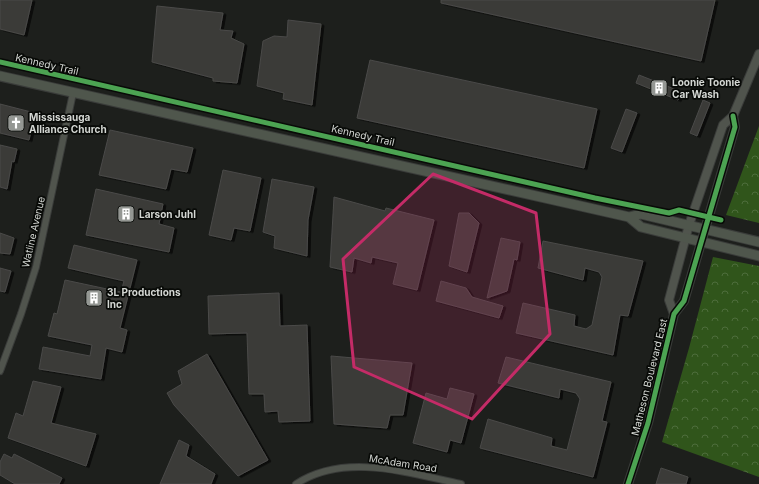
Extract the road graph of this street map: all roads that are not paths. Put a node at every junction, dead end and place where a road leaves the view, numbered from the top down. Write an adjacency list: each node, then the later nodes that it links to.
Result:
1 (759, 54): 4 (street, Matheson Boulevard East)
2 (0, 76): 3 (main road)
3 (73, 93): 5 (main road); 13 (street, Watline Avenue)
4 (733, 116): 6 (street, Matheson Boulevard East); 7 (street, Matheson Boulevard East)
5 (629, 216): 6 (main road); 8 (main road)
6 (689, 225): 7 (main road); 8 (street, Matheson Boulevard East)
7 (705, 229): 9 (main road); 10 (street, Matheson Boulevard East)
8 (685, 238): 10 (main road); 12 (street, Matheson Boulevard East)
9 (759, 242)
10 (701, 243): 11 (main road); 12 (street, Matheson Boulevard East)
11 (759, 256)
12 (674, 314): 16 (street, Matheson Boulevard East)
13 (0, 371)
14 (296, 484): 15 (street, McAdam Road)
15 (461, 484)
16 (628, 484)

